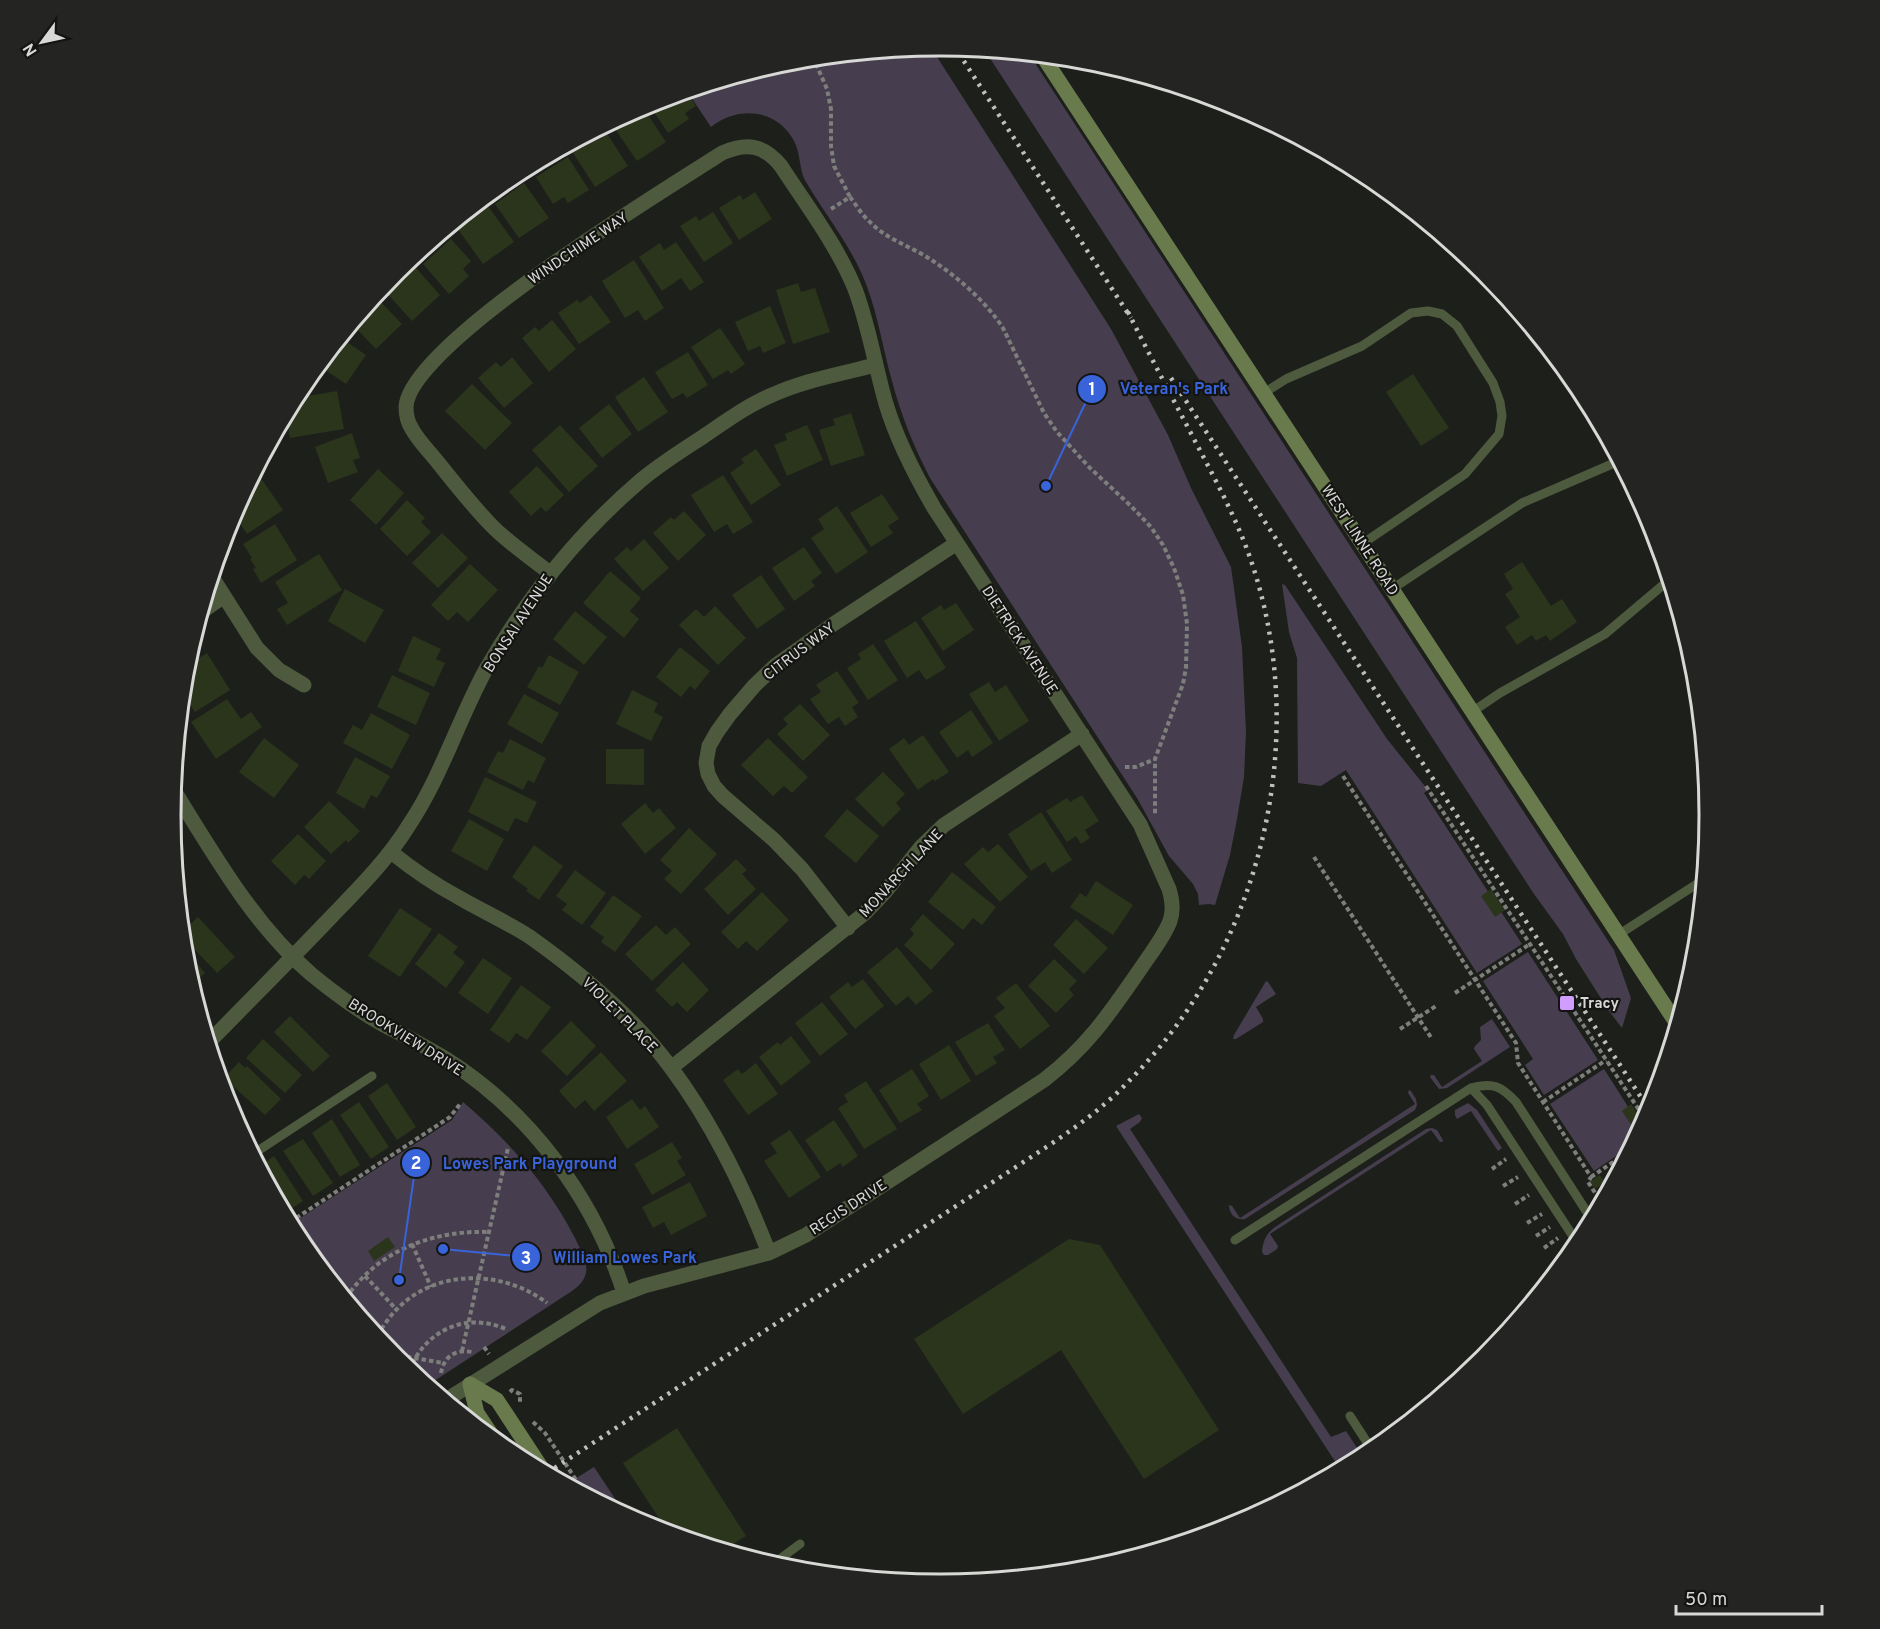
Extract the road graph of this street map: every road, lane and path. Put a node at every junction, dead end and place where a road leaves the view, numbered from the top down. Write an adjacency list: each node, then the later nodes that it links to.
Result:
1 (1048, 63): 6 (street, WEST LINNE ROAD)
2 (817, 66): 3 (path)
3 (850, 197): 4 (path); 19 (path)
4 (831, 209)
5 (876, 365): 8 (street, DIETRICK AVENUE); 10 (street, BONSAI AVENUE); 10 (street, WINDCHIME WAY)
6 (1264, 393): 9 (street, WEST LINNE ROAD); 9 (lane)
7 (1613, 464): 13 (lane)
8 (957, 543): 18 (street, DIETRICK AVENUE); 29 (street, CITRUS WAY)
9 (1362, 544): 13 (street, WEST LINNE ROAD)
10 (550, 573): 25 (street, BONSAI AVENUE)
11 (217, 585): 14 (street)
12 (1663, 585): 17 (lane)
13 (1392, 589): 17 (street, WEST LINNE ROAD)
14 (224, 596): 15 (street); 16 (street)
15 (211, 605)
16 (304, 685)
17 (1472, 712): 30 (street, WEST LINNE ROAD)
18 (1082, 735): 28 (street, DIETRICK AVENUE); 29 (street, MONARCH LANE)
19 (1155, 759): 20 (path); 24 (path)
20 (1125, 767)
21 (1342, 776): 33 (path)
22 (1426, 786): 31 (path)
23 (181, 802): 32 (street, BROOKVIEW DRIVE)
24 (1155, 814)
25 (391, 852): 32 (street, BONSAI AVENUE); 42 (street, VIOLET PLACE)
26 (1314, 856): 37 (path)
27 (1695, 885): 30 (lane)
28 (1173, 910): 71 (street, REGIS DRIVE)
29 (848, 928): 42 (street, MONARCH LANE)
30 (1618, 935): 36 (street, WEST LINNE ROAD)
31 (1530, 944): 33 (path); 41 (path)
32 (293, 957): 39 (street, BONSAI AVENUE); 76 (street, BROOKVIEW DRIVE)
33 (1475, 980): 34 (path); 45 (path)
34 (1455, 993)
35 (1436, 1006): 37 (path)
36 (1672, 1016)
37 (1418, 1018): 38 (path); 40 (path)
38 (1400, 1029)
39 (215, 1036)
40 (1432, 1039)
41 (1606, 1060): 45 (path); 47 (path)
42 (671, 1068): 71 (street, VIOLET PLACE)
43 (372, 1076): 49 (lane)
44 (1471, 1088): 59 (lane); 65 (lane); 68 (lane)
45 (1543, 1102): 54 (path)
46 (460, 1104): 61 (path)
47 (1639, 1109)
48 (508, 1148): 64 (path)
49 (259, 1150)
50 (1506, 1159): 52 (path)
51 (1615, 1161): 54 (path)
52 (1492, 1168)
53 (1518, 1177): 55 (path)
54 (1591, 1177): 57 (path)
55 (1503, 1186)
56 (1529, 1195): 58 (path)
57 (1596, 1195)
58 (1515, 1204)
59 (1586, 1211)
60 (1542, 1214): 62 (path)
61 (297, 1217)
62 (1527, 1223)
63 (1550, 1227): 66 (path)
64 (489, 1232): 69 (path); 73 (path)
65 (1572, 1235)
66 (1536, 1236)
67 (1558, 1238): 70 (path)
68 (1235, 1240)
69 (412, 1244): 72 (path); 74 (path)
70 (1544, 1248)
71 (769, 1253): 76 (street, REGIS DRIVE)
72 (364, 1276): 75 (path); 78 (path)
73 (479, 1278): 74 (path); 77 (path); 79 (path)
74 (431, 1287): 78 (path)
75 (351, 1292)
76 (624, 1293): 88 (street, REGIS DRIVE)
77 (547, 1303)
78 (396, 1309): 80 (path)
79 (469, 1322): 81 (path); 82 (path); 85 (path)
80 (381, 1328)
81 (506, 1329)
82 (462, 1351): 83 (path); 86 (path)
83 (472, 1352)
84 (410, 1357): 85 (path)
85 (414, 1358): 86 (path)
86 (443, 1364): 87 (path)
87 (441, 1373)
88 (470, 1384): 90 (street, REGIS DRIVE); 93 (street); 96 (street)
89 (516, 1392): 91 (path)
90 (453, 1396)
91 (523, 1412)
92 (1350, 1416): 95 (lane)
93 (481, 1419)
94 (530, 1420): 97 (path)
95 (1367, 1442)
96 (534, 1456)
97 (576, 1480)
98 (800, 1544): 99 (lane)
99 (783, 1557)

